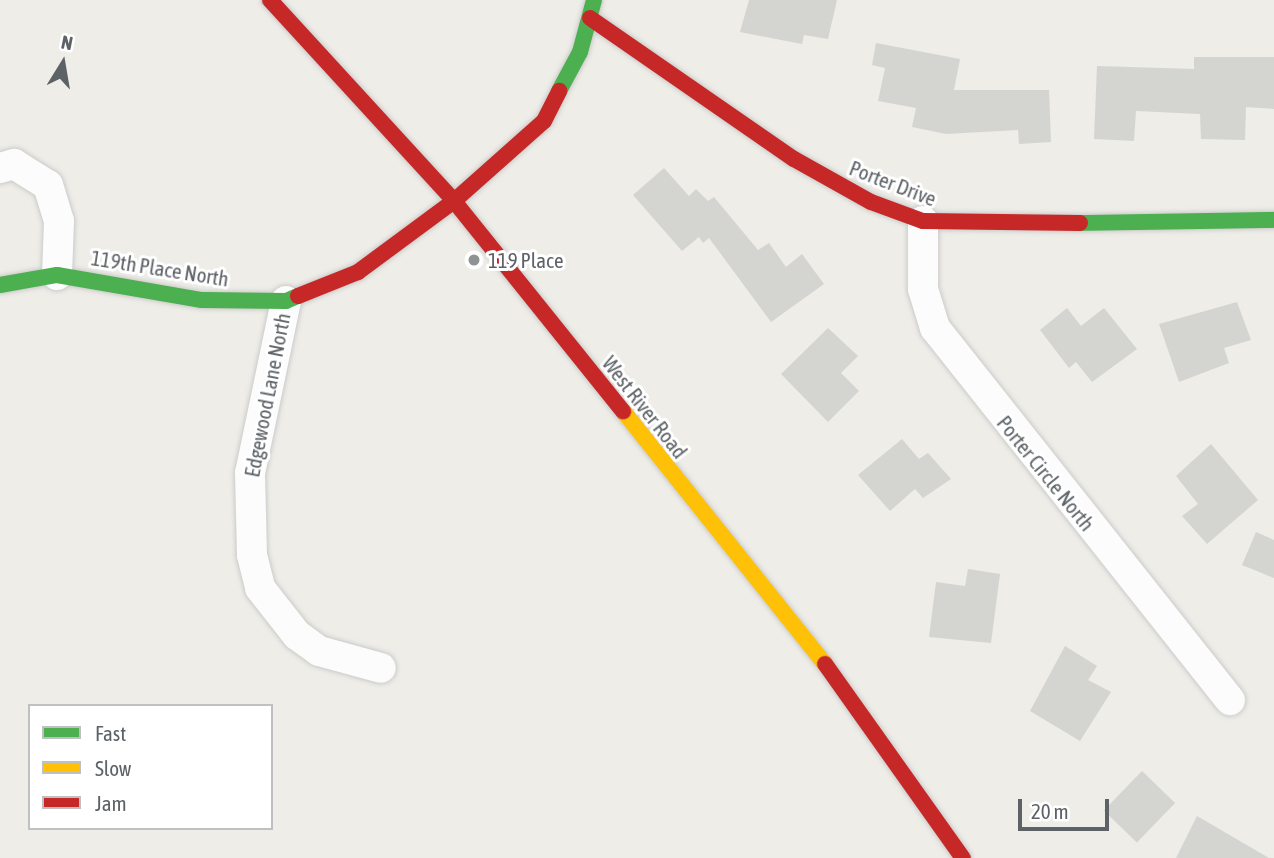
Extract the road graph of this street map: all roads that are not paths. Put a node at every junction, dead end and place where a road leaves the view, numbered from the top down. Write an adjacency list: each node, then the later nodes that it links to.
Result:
1 (270, 0): 5 (street, West River Road)
2 (594, 0): 3 (street, 119th Place North)
3 (590, 18): 5 (street, 119th Place North); 7 (street, Porter Drive)
4 (0, 168): 8 (street)
5 (454, 201): 10 (street, 119th Place North); 13 (street, West River Road)
6 (1274, 220): 7 (street, Porter Drive)
7 (923, 221): 12 (street, Porter Circle North)
8 (57, 275): 9 (street, 119th Place North); 10 (street, 119th Place North)
9 (0, 285)
10 (286, 301): 11 (street, Edgewood Lane North)
11 (381, 668)
12 (1230, 700)
13 (963, 858)

